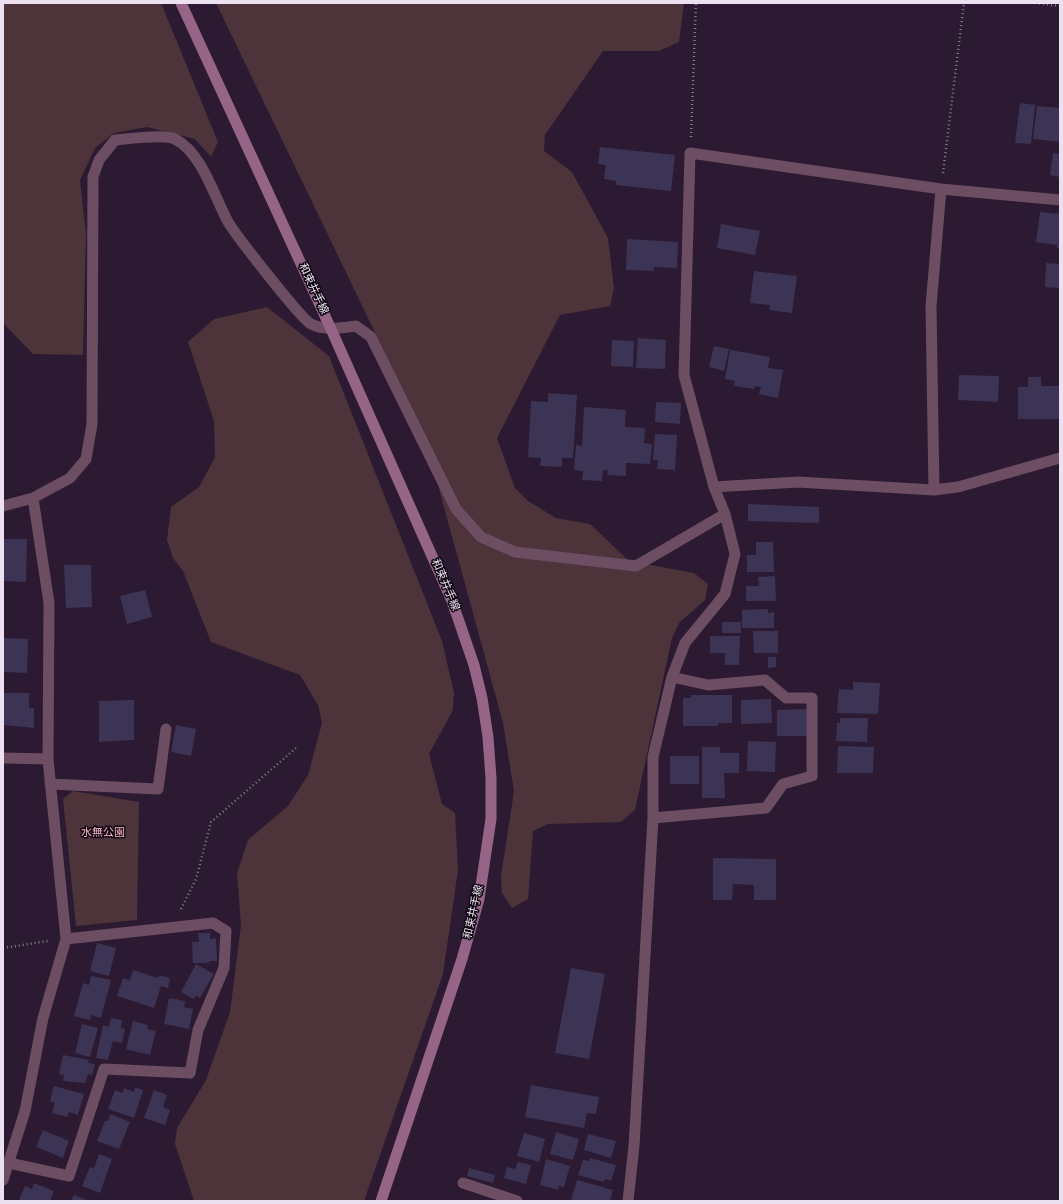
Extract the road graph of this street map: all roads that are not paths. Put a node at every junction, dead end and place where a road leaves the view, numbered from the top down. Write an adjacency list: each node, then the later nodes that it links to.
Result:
1 (181, 3): 4 (main road, 和束井手線)
2 (941, 189): 3 (street); 6 (street); 7 (street)
3 (1060, 200)
4 (331, 329): 8 (street); 10 (street); 21 (main road, 和束井手線)
5 (1060, 458): 7 (street)
6 (714, 487): 7 (street); 10 (street)
7 (934, 490)
8 (33, 498): 9 (street); 14 (street)
9 (3, 506)
10 (725, 514): 11 (street)
11 (672, 678): 16 (street); 16 (street)
12 (166, 729): 15 (street)
13 (3, 758): 14 (street)
14 (48, 759): 15 (street)
15 (50, 784): 17 (street)
16 (653, 818): 23 (street)
17 (66, 939): 18 (street); 18 (street)
18 (9, 1162): 19 (street)
19 (3, 1180)
20 (463, 1183): 22 (street)
21 (381, 1201)
22 (517, 1201)
23 (628, 1201)

